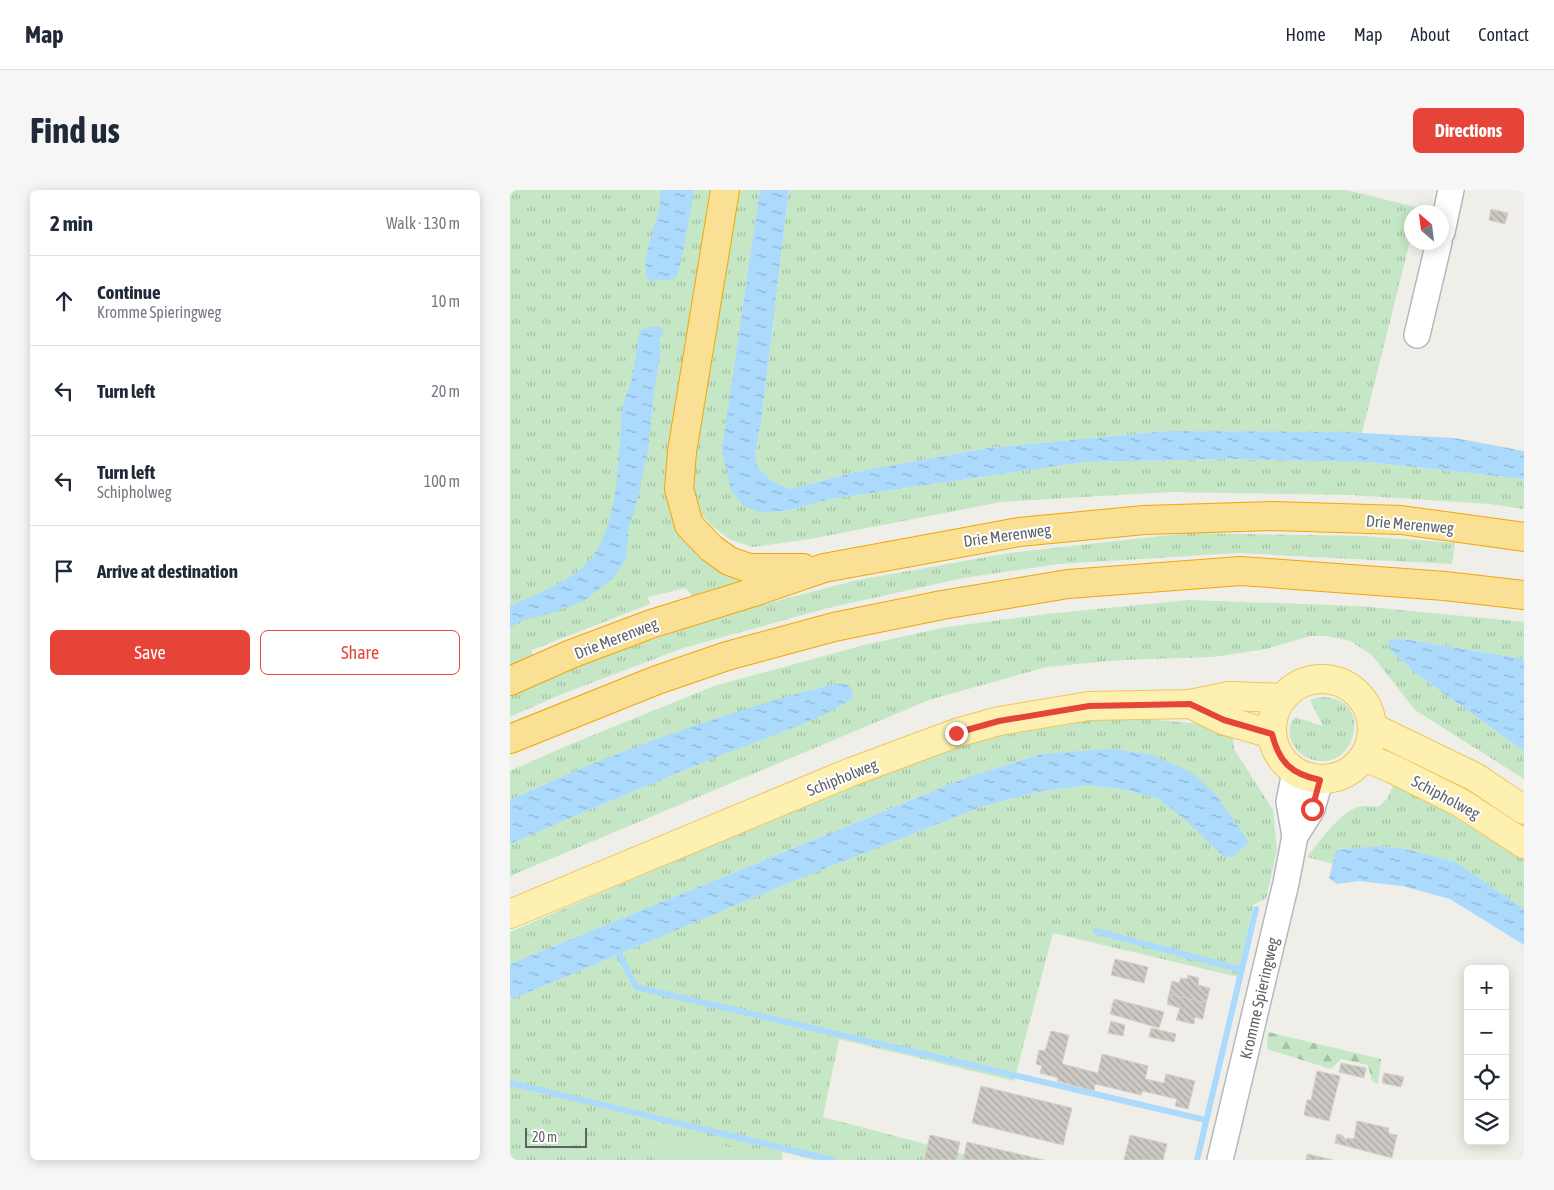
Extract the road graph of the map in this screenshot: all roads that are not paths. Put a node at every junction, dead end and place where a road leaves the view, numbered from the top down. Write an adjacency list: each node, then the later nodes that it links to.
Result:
1 (725, 190): 7 (highway)
2 (1451, 190): 3 (street)
3 (1448, 205)
4 (1437, 250): 5 (street)
5 (1417, 335)
6 (1524, 537): 7 (highway, Drie Merenweg)
7 (824, 568): 9 (highway, Drie Merenweg)
8 (1524, 595): 14 (highway)
9 (510, 681)
10 (1282, 698): 11 (main road, Schipholweg); 12 (main road); 13 (main road)
11 (1190, 704): 13 (main road, Schipholweg); 19 (main road, Schipholweg)
12 (1372, 727): 15 (main road); 17 (main road, Schipholweg)
13 (1272, 734): 16 (main road)
14 (510, 739)
15 (1364, 757): 16 (main road); 18 (main road, Schipholweg)
16 (1307, 776): 20 (street, Kromme Spieringweg)
17 (1524, 810)
18 (1524, 844)
19 (510, 914)
20 (1220, 1160)

